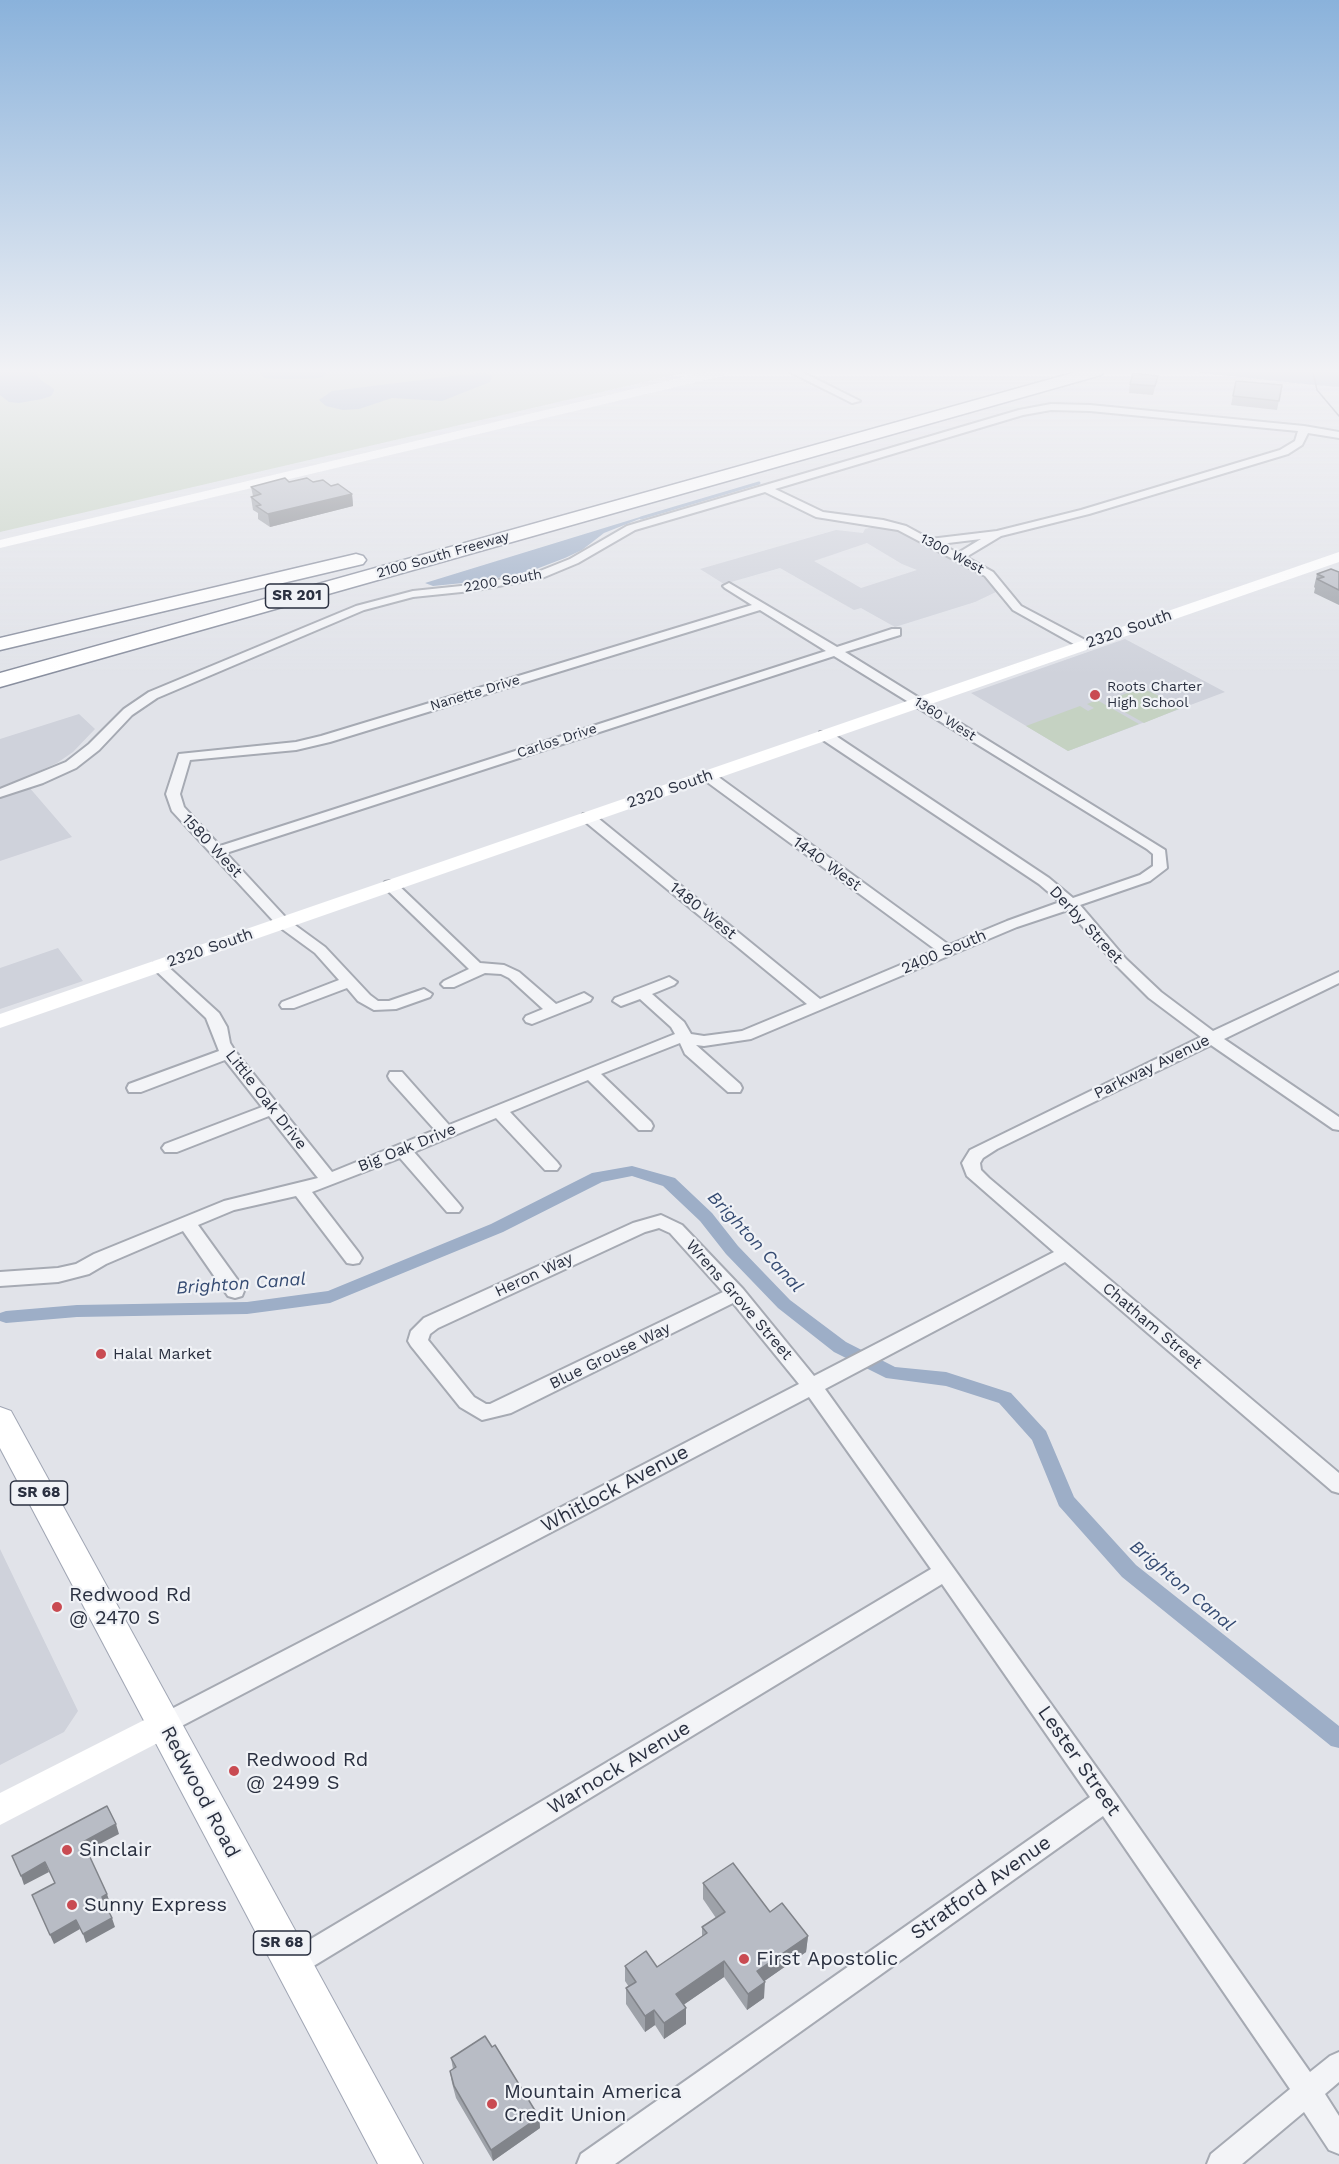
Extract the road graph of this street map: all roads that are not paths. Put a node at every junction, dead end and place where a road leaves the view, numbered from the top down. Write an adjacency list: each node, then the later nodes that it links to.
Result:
1 (298, 473): 11 (street)
2 (694, 473): 9 (highway, 2100 South Freeway / SR 201)
3 (733, 473): 7 (highway, 2100 South Freeway / SR 201)
4 (817, 473): 6 (street, 2200 South)
5 (1214, 473): 8 (street)
6 (766, 488): 10 (street, 1300 West); 29 (street, 2200 South)
7 (594, 512): 23 (highway, 2100 South Freeway / SR 201); 24 (highway)
8 (997, 534): 10 (street); 13 (street)
9 (467, 536): 15 (highway); 22 (highway, 2100 South Freeway / SR 201)
10 (930, 542): 13 (street, 1300 West)
11 (0, 544)
12 (1339, 556): 20 (street, 2320 South)
13 (959, 557): 20 (street, 1300 West)
14 (729, 586): 16 (street, 1360 West)
15 (207, 595): 18 (highway); 19 (highway)
16 (762, 606): 21 (street, 1360 West); 27 (street, Nanette Drive)
17 (896, 632): 21 (street, Carlos Drive)
18 (0, 633)
19 (0, 644)
20 (1085, 645): 25 (street, 2320 South)
21 (836, 651): 25 (street, 1360 West); 31 (street, Carlos Drive)
22 (0, 666)
23 (0, 681)
24 (0, 702)
25 (919, 702): 26 (street, 2320 South); 32 (street, 1360 West)
26 (825, 735): 28 (street, 2320 South); 34 (street, Derby Street)
27 (184, 757): 31 (street, 1580 West)
28 (708, 776): 30 (street, 2320 South); 36 (street, 1440 West)
29 (0, 793)
30 (588, 817): 33 (street, 2320 South); 48 (street, 1480 West)
31 (218, 851): 35 (street, 1580 West)
32 (1160, 853): 34 (street, 2400 South)
33 (390, 885): 35 (street, 2320 South); 38 (street)
34 (1070, 903): 36 (street, 2400 South); 53 (street, Derby Street)
35 (283, 923): 37 (street, 2320 South); 40 (street, 1580 West)
36 (947, 951): 48 (street, 2400 South)
37 (159, 966): 51 (street, 2320 South); 55 (street, Little Oak Drive)
38 (480, 969): 42 (street); 49 (street)
39 (1339, 977): 53 (street, Parkway Avenue)
40 (349, 982): 44 (street, 1580 West); 47 (street)
41 (669, 982): 43 (street)
42 (449, 984)
43 (642, 993): 46 (street); 52 (street)
44 (424, 994)
45 (584, 998): 49 (street)
46 (621, 1001)
47 (288, 1005)
48 (818, 1005): 54 (street, 2400 South)
49 (553, 1010): 50 (street)
50 (532, 1018)
51 (0, 1021)
52 (686, 1038): 54 (street, Big Oak Drive); 56 (street, Big Oak Drive); 59 (street)
53 (1212, 1038): 62 (street, Derby Street); 67 (street, Parkway Avenue)
54 (713, 1040)
55 (228, 1053): 58 (street); 60 (street, Little Oak Drive)
56 (590, 1073): 61 (street, Big Oak Drive); 63 (street)
57 (396, 1076): 64 (street)
58 (135, 1088)
59 (734, 1088)
60 (271, 1109): 65 (street); 69 (street, Little Oak Drive)
61 (498, 1110): 64 (street, Big Oak Drive); 68 (street)
62 (1339, 1125)
63 (645, 1126)
64 (446, 1132): 66 (street, Big Oak Drive)
65 (171, 1148)
66 (403, 1150): 69 (street, Big Oak Drive); 71 (street)
67 (971, 1163): 74 (street, Chatham Street)
68 (551, 1166)
69 (329, 1180): 70 (street, Big Oak Drive)
70 (302, 1190): 73 (street, Big Oak Drive); 75 (street)
71 (453, 1208)
72 (660, 1221): 78 (street, Wrens Grove Street); 80 (street, Heron Way)
73 (187, 1223): 76 (street, Big Oak Drive); 77 (street)
74 (1066, 1254): 79 (street, Whitlock Avenue); 82 (street, Chatham Street)
75 (353, 1258)
76 (0, 1279)
77 (235, 1291)
78 (736, 1294): 79 (street, Wrens Grove Street); 80 (street, Blue Grouse Way)
79 (813, 1386): 83 (street, Lester Street); 84 (street, Whitlock Avenue)
80 (482, 1412)
81 (1, 1422): 84 (main road, Redwood Road / SR 68)
82 (1339, 1485)
83 (945, 1571): 85 (street, Lester Street); 87 (street, Warnock Avenue)
84 (164, 1724): 86 (street); 87 (main road, Redwood Road / SR 68)
85 (1106, 1800): 89 (street, Lester Street); 92 (street, Stratford Avenue)
86 (0, 1810)
87 (293, 1964): 91 (main road, Redwood Road / SR 68)
88 (1339, 2065): 89 (street)
89 (1307, 2091): 90 (street, Lester Street); 93 (street)
90 (1339, 2140)
91 (401, 2164)
92 (591, 2164)
93 (1221, 2164)

